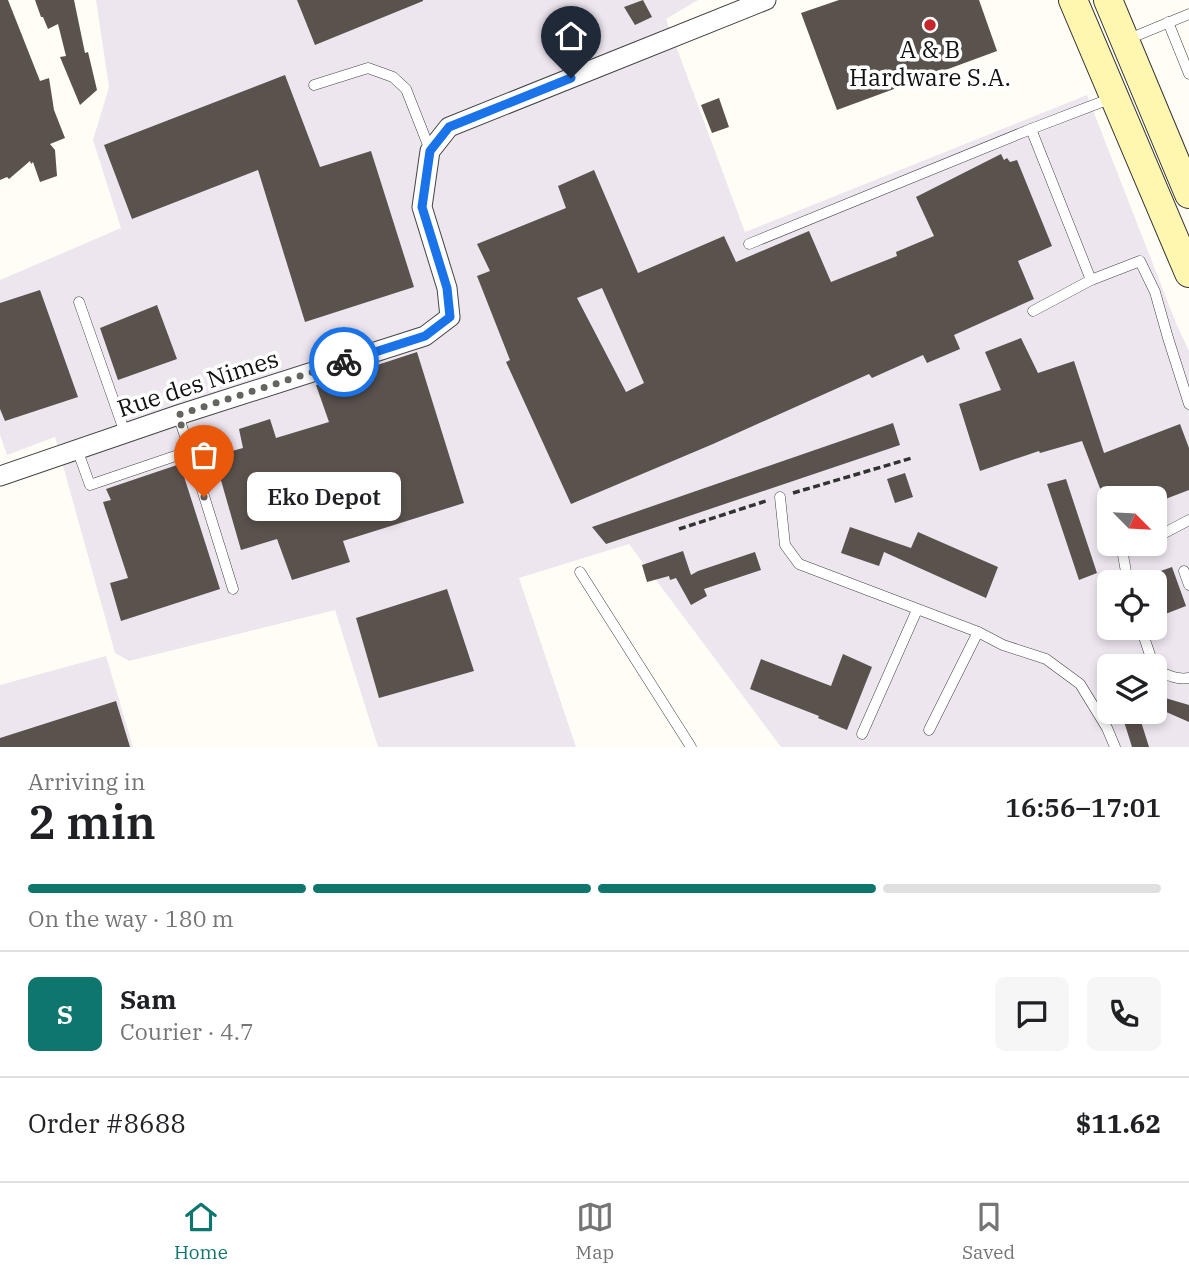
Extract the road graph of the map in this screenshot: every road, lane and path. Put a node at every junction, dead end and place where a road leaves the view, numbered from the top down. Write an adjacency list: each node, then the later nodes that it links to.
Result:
1 (766, 0): 11 (street)
2 (1073, 0): 9 (main road)
3 (1108, 0): 6 (main road)
4 (1189, 14): 5 (lane)
5 (1168, 22): 6 (lane); 7 (lane)
6 (1125, 40): 12 (main road)
7 (1189, 74)
8 (314, 85): 11 (lane)
9 (1115, 98): 10 (lane); 14 (main road)
10 (1031, 129): 13 (lane); 15 (lane)
11 (430, 151): 19 (street, Rue des Nimes)
12 (1189, 194)
13 (749, 244)
14 (1189, 273)
15 (1091, 280): 17 (lane); 18 (lane)
16 (79, 302): 20 (lane)
17 (1033, 311)
18 (1189, 404)
19 (178, 415): 20 (street, Rue des Nimes); 22 (lane)
20 (125, 433): 21 (street, Rue des Nimes)
21 (77, 449): 22 (lane); 24 (street, Rue des Nimes)
22 (190, 452): 32 (lane)
23 (912, 458): 25 (path)
24 (0, 476)
25 (780, 497): 27 (path); 33 (lane)
26 (1189, 520): 28 (lane)
27 (679, 529)
28 (1167, 532)
29 (1184, 571): 31 (lane)
30 (580, 572): 39 (lane)
31 (1189, 585)
32 (233, 589)
33 (918, 610): 34 (lane); 38 (lane)
34 (978, 632): 37 (lane); 40 (lane)
35 (1167, 675): 36 (lane)
36 (1189, 678)
37 (929, 730)
38 (862, 734)
39 (691, 747)
40 (1115, 747)

